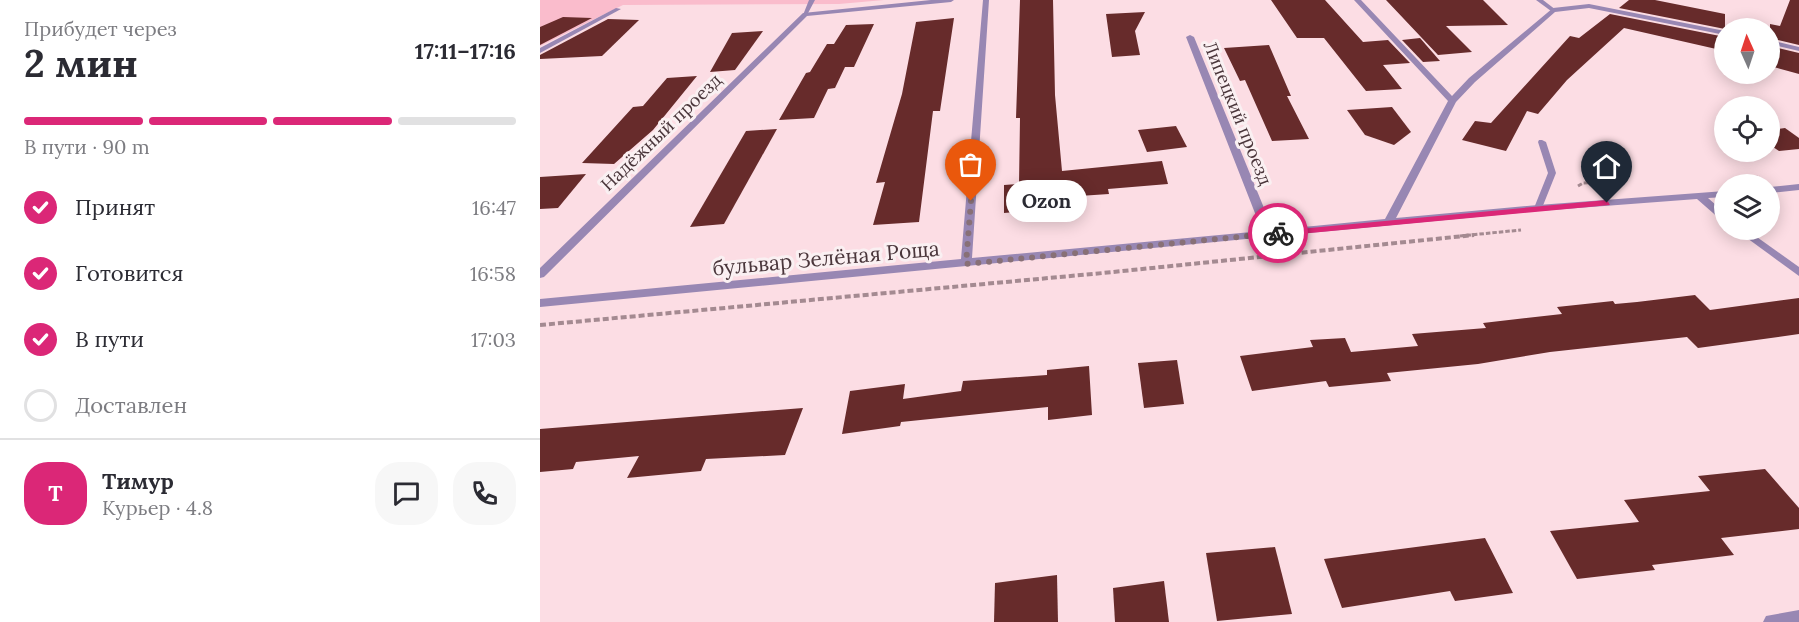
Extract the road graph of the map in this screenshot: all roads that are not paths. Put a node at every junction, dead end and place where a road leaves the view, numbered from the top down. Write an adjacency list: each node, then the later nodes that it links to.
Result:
1 (812, 0): 8 (lane)
2 (951, 0): 8 (street)
3 (986, 0): 25 (street)
4 (1357, 0): 14 (street)
5 (1539, 0): 7 (lane)
6 (618, 9): 13 (street)
7 (1553, 10): 9 (street); 14 (street)
8 (806, 14): 27 (street, Надёжный проезд)
9 (1714, 31)
10 (1190, 37): 23 (street, Липецкий проезд)
11 (1780, 44): 12 (street)
12 (1799, 49)
13 (540, 51)
14 (1452, 101): 22 (street)
15 (1542, 142): 20 (lane)
16 (1799, 188): 17 (street)
17 (1780, 189)
18 (1714, 195): 19 (street, бульвар Зелёная Роща)
19 (1699, 196): 20 (street, бульвар Зелёная Роща); 21 (street)
20 (1538, 208): 22 (street, бульвар Зелёная Роща)
21 (1714, 209)
22 (1389, 222): 23 (street, бульвар Зелёная Роща)
23 (1269, 234): 25 (street, бульвар Зелёная Роща)
24 (1755, 240): 26 (street)
25 (966, 264): 28 (street, бульвар Зелёная Роща)
26 (1799, 272)
27 (540, 273)
28 (540, 303)
29 (1799, 618): 30 (street)
30 (1772, 622)

